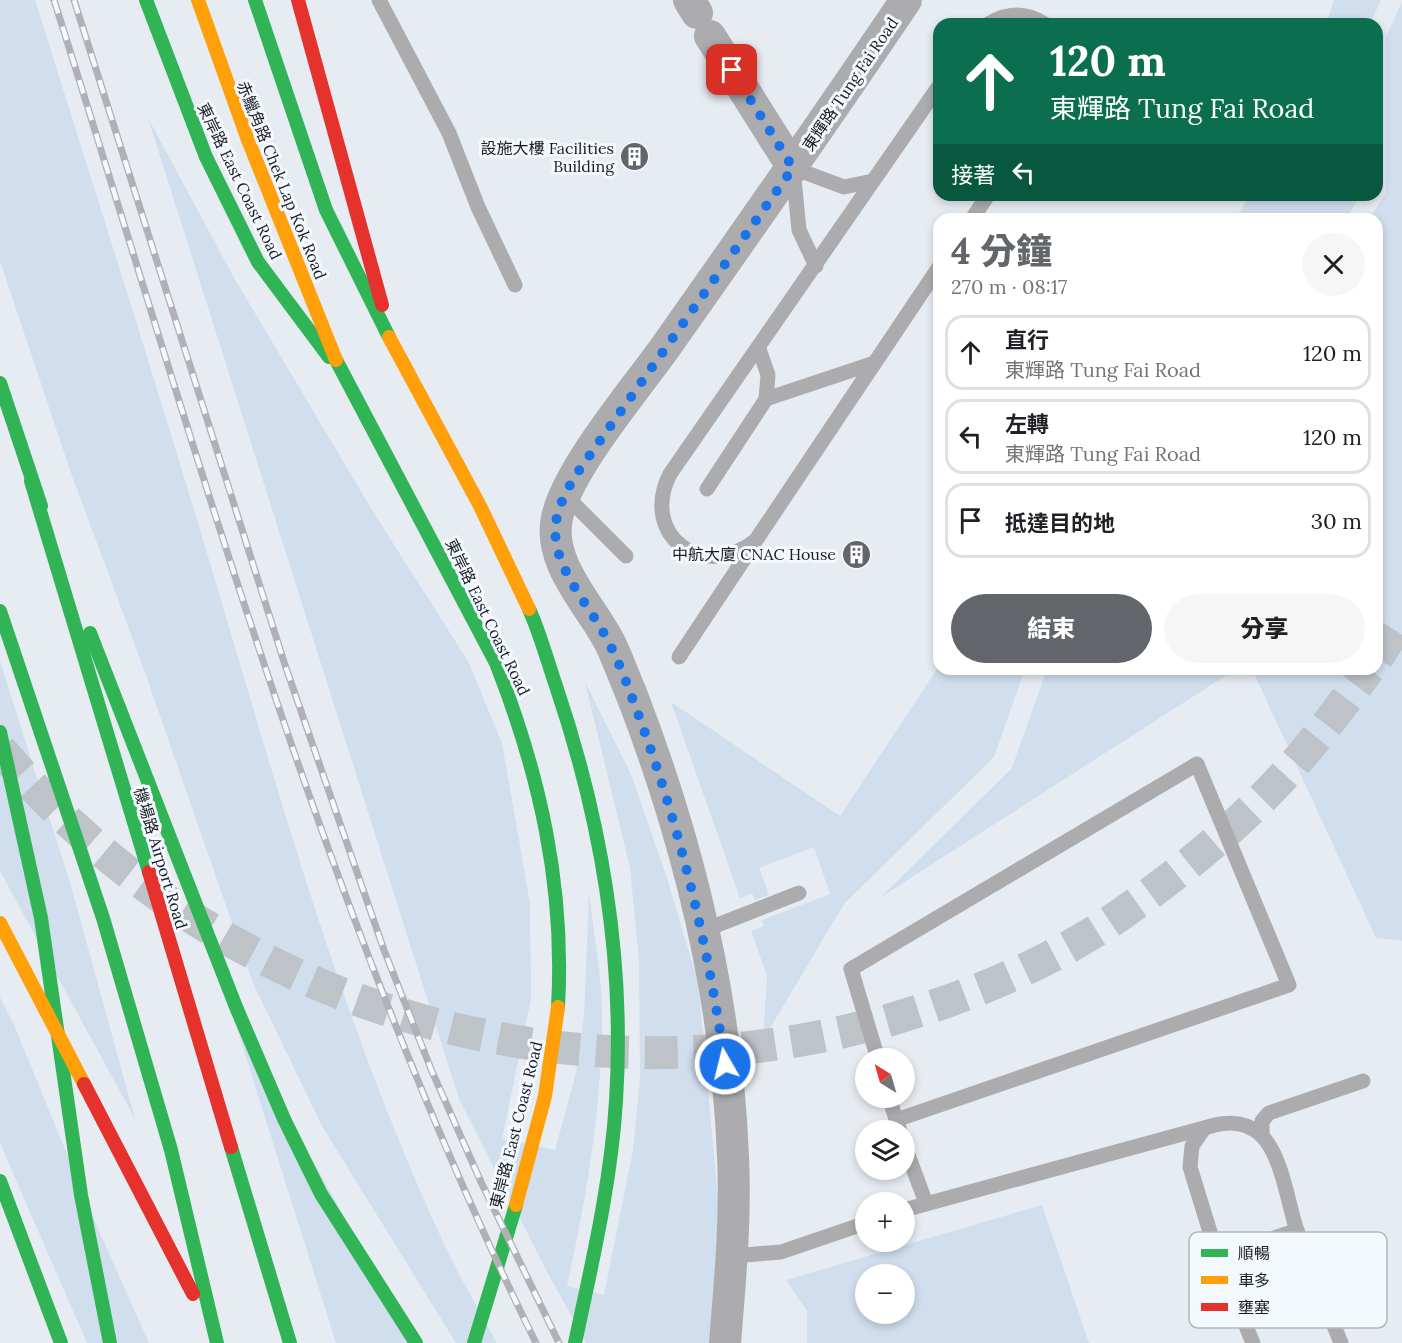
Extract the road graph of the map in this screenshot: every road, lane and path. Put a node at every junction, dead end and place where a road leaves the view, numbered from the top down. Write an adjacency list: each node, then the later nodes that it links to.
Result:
1 (146, 0): 19 (main road, 東岸路 East Coast Road)
2 (198, 0): 19 (main road, 赤鱲角路 Chek Lap Kok Road)
3 (255, 0): 16 (main road, 赤鱲角路 Chek Lap Kok Road)
4 (298, 0): 16 (main road, 東岸路 East Coast Road)
5 (379, 0): 15 (lane)
6 (906, 0): 11 (street, 東輝路 Tung Fai Road)
7 (699, 16): 11 (street, 東輝路 Tung Fai Road)
8 (1004, 18): 9 (lane)
9 (1032, 18)
10 (933, 95): 12 (lane)
11 (793, 168): 12 (lane, 東輝路 Tung Fai Road); 13 (lane, 東輝路 Tung Fai Road); 24 (street, 東輝路 Tung Fai Road)
12 (873, 181): 13 (lane)
13 (816, 267): 17 (lane)
14 (933, 276): 18 (lane)
15 (515, 285)
16 (393, 346): 55 (main road, 東岸路 East Coast Road)
17 (759, 349): 21 (lane); 25 (lane)
18 (874, 363): 21 (lane); 25 (lane)
19 (340, 371): 54 (main road, 東岸路 East Coast Road)
20 (0, 383): 22 (main road, 機場路 Airport Road)
21 (766, 399): 23 (lane)
22 (31, 481): 52 (main road, 機場路 Airport Road); 53 (main road)
23 (707, 489)
24 (564, 494): 26 (lane); 32 (street, 東輝路 Tung Fai Road)
25 (756, 540): 28 (lane)
26 (626, 556)
27 (0, 611): 49 (main road)
28 (679, 657)
29 (0, 732): 51 (main road)
30 (799, 893): 32 (lane)
31 (0, 923): 49 (main road)
32 (702, 931): 46 (street, 東輝路 Tung Fai Road)
33 (875, 1048): 35 (lane)
34 (1363, 1081): 37 (lane)
35 (912, 1120)
36 (1203, 1130): 37 (lane); 40 (lane); 44 (lane)
37 (1262, 1135): 43 (lane)
38 (915, 1173): 40 (lane)
39 (0, 1181): 50 (main road)
40 (926, 1203): 41 (lane)
41 (915, 1206)
42 (855, 1227): 46 (lane)
43 (1297, 1230): 45 (lane)
44 (1210, 1232)
45 (1291, 1232)
46 (732, 1256): 56 (street, 東輝路 Tung Fai Road)
47 (1247, 1328): 57 (lane)
48 (1335, 1328): 58 (lane)
49 (216, 1341)
50 (61, 1343)
51 (110, 1343)
52 (290, 1343)
53 (416, 1343)
54 (474, 1343)
55 (575, 1343)
56 (725, 1343)
57 (1253, 1343)
58 (1341, 1343)

